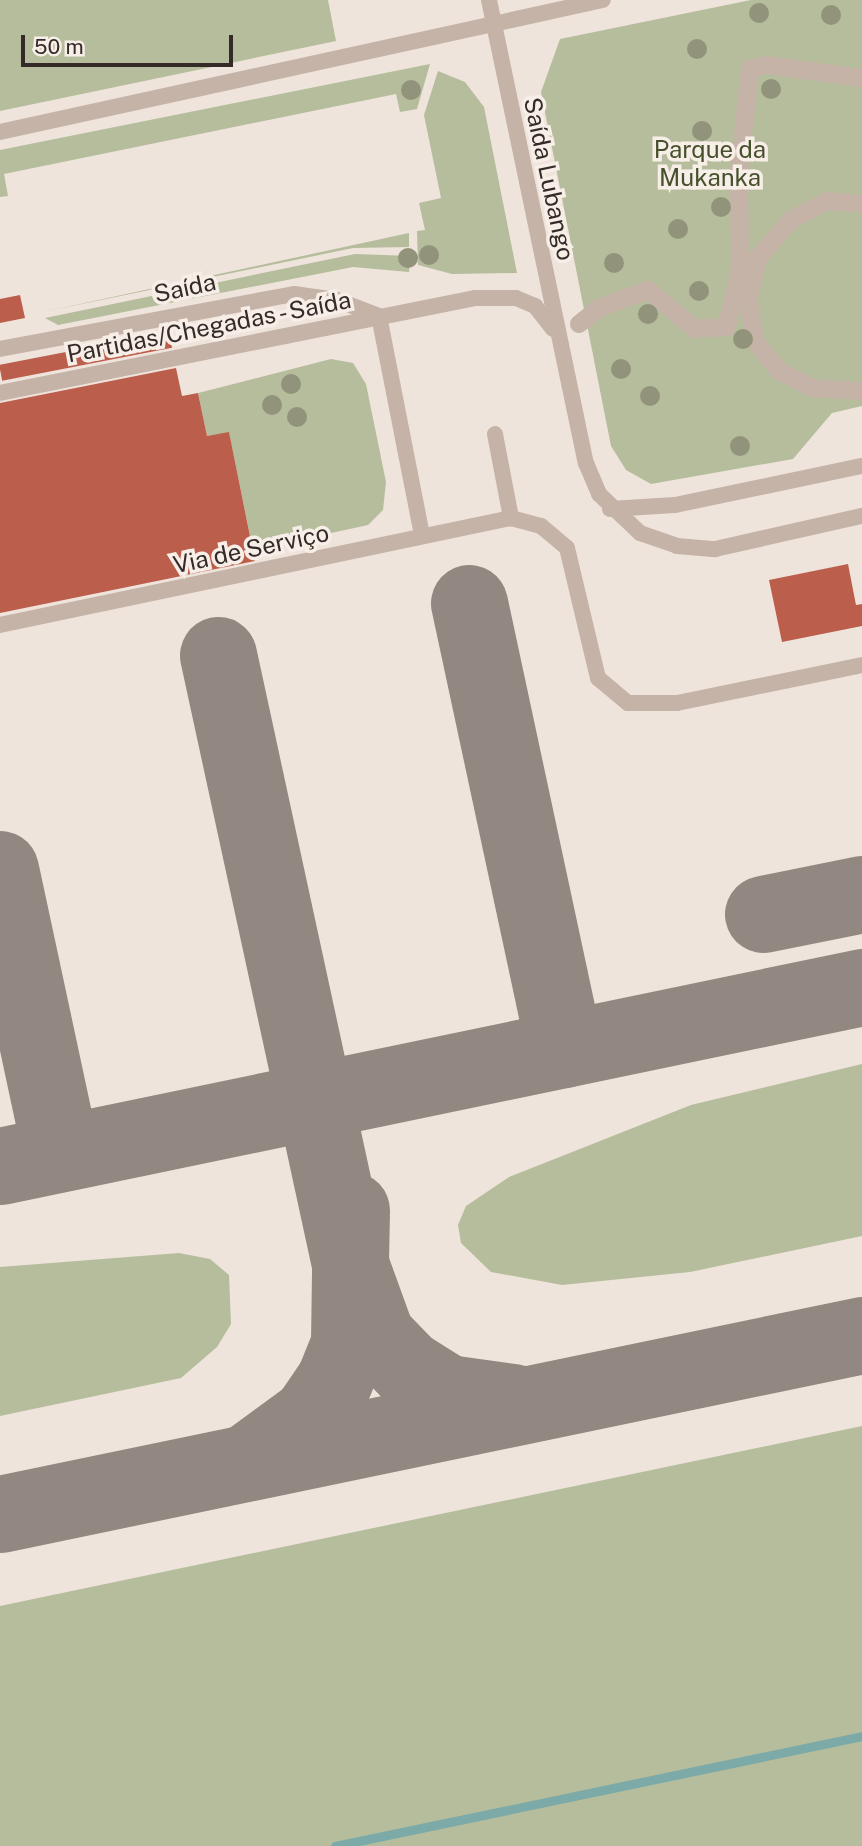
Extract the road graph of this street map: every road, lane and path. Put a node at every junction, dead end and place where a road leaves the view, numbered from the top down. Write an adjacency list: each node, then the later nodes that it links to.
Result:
1 (489, 0): 3 (lane, Saída Lubango)
2 (603, 0): 3 (lane)
3 (494, 23): 5 (lane); 10 (lane, Saída Lubango)
4 (862, 78): 9 (street)
5 (0, 132)
6 (862, 204): 12 (street)
7 (426, 307): 8 (lane, Partidas/Chegadas - Saída); 10 (lane, Saída Lubango)
8 (379, 316): 11 (lane, Saída); 13 (lane, Partidas/Chegadas - Saída); 19 (lane)
9 (579, 324)
10 (560, 344): 16 (lane, Saída Lubango)
11 (0, 349)
12 (862, 391)
13 (0, 393)
14 (495, 434): 18 (lane)
15 (862, 466): 16 (lane)
16 (610, 509): 17 (lane)
17 (862, 516)
18 (511, 518): 19 (lane, Via de Serviço); 21 (lane, Via de Serviço)
19 (422, 536): 20 (lane, Via de Serviço)
20 (0, 625)
21 (862, 665)

